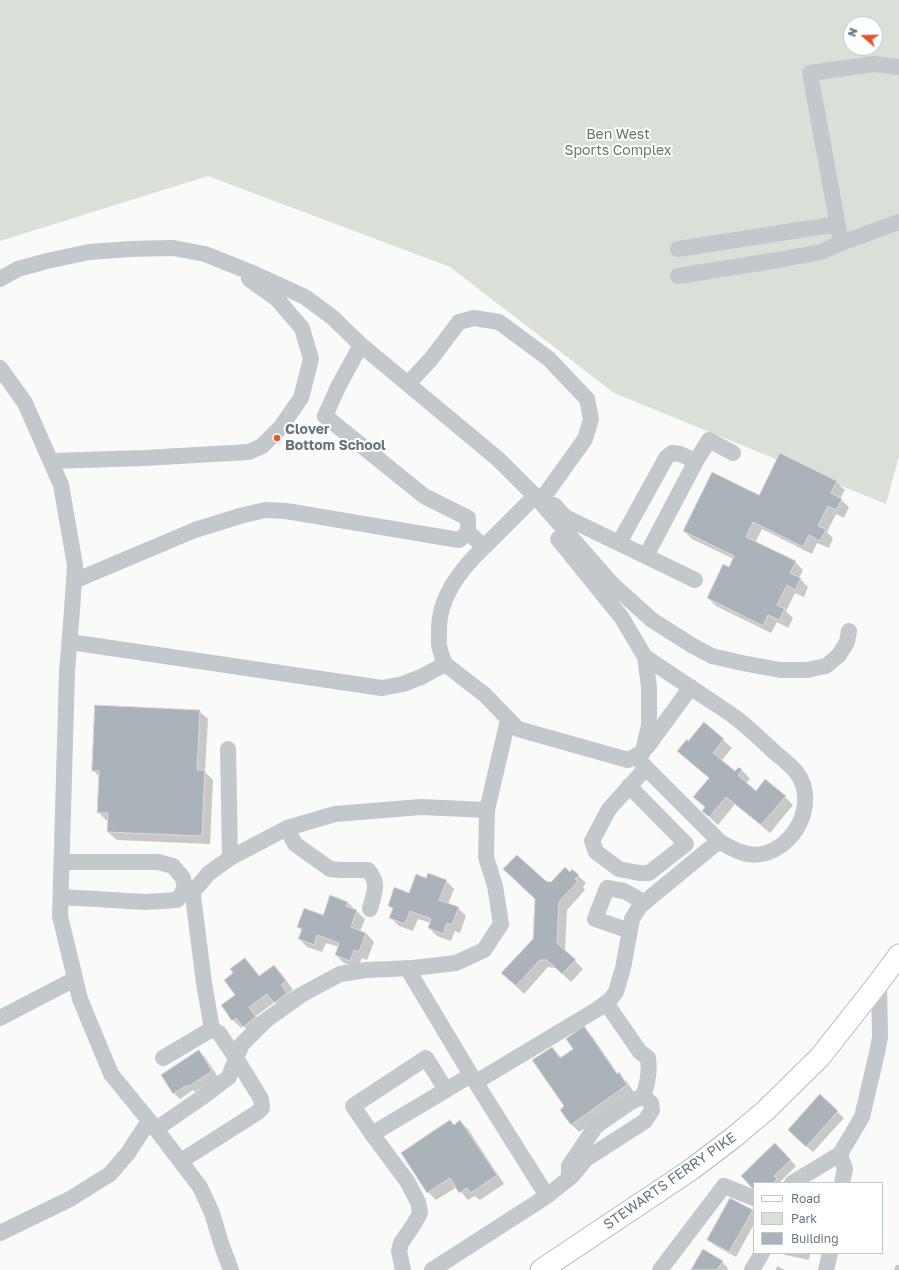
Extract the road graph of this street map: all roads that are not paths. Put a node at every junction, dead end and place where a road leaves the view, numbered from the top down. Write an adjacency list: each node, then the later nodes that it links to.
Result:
1 (899, 67): 3 (street)
2 (899, 222): 4 (street)
3 (838, 224): 4 (street); 5 (street)
4 (841, 242): 7 (street)
5 (678, 249)
6 (226, 262): 8 (street); 9 (street); 13 (street)
7 (678, 276)
8 (0, 279)
9 (361, 345): 11 (street); 16 (street)
10 (0, 368): 13 (street)
11 (408, 384): 15 (street); 15 (street)
12 (733, 453): 14 (street)
13 (51, 461): 21 (street)
14 (696, 461): 17 (street); 19 (street)
15 (536, 498): 17 (street); 18 (street); 22 (street); 24 (street)
16 (468, 532): 18 (street); 21 (street)
17 (619, 543): 19 (street)
18 (484, 547): 25 (street)
19 (646, 556): 20 (street)
20 (695, 580)
21 (74, 581): 23 (street)
22 (849, 631)
23 (70, 642): 25 (street); 36 (street)
24 (645, 657): 26 (street); 29 (street)
25 (445, 664): 27 (street)
26 (691, 687): 29 (street); 34 (street)
27 (508, 720): 29 (street); 32 (street)
28 (228, 749): 35 (street)
29 (639, 754): 30 (street)
30 (646, 768): 31 (street); 34 (street)
31 (629, 786): 31 (street)
32 (488, 810): 33 (street); 43 (street)
33 (287, 828): 35 (street); 40 (street)
34 (719, 841): 39 (street)
35 (230, 858): 37 (street)
36 (62, 862): 37 (street); 38 (street)
37 (188, 889): 38 (street); 48 (street)
38 (61, 897): 44 (street)
39 (644, 902): 41 (street); 41 (street)
40 (370, 909)
41 (630, 930): 46 (street)
42 (899, 955): 45 (main road, STEWARTS FERRY PIKE)
43 (407, 968): 50 (street); 51 (street)
44 (75, 979): 47 (street); 54 (street)
45 (880, 982): 56 (street); 69 (main road, STEWARTS FERRY PIKE)
46 (606, 1004): 51 (street); 53 (street)
47 (0, 1018)
48 (212, 1029): 49 (street); 50 (street)
49 (163, 1058)
50 (236, 1058): 54 (street); 57 (street)
51 (473, 1078): 52 (street); 61 (street)
52 (446, 1090): 55 (street); 55 (street)
53 (643, 1096): 58 (street); 58 (street)
54 (153, 1125): 57 (street); 63 (street)
55 (372, 1134): 67 (street)
56 (840, 1154): 59 (street); 60 (street)
57 (181, 1161): 66 (street)
58 (569, 1178): 61 (street)
59 (794, 1182)
60 (842, 1182)
61 (547, 1196): 68 (street)
62 (753, 1198): 70 (street)
63 (0, 1233)
64 (761, 1254): 71 (street)
65 (830, 1254): 72 (street)
66 (231, 1270)
67 (403, 1270)
68 (432, 1270)
69 (541, 1270)
70 (660, 1270)
71 (752, 1270)
72 (826, 1270)

